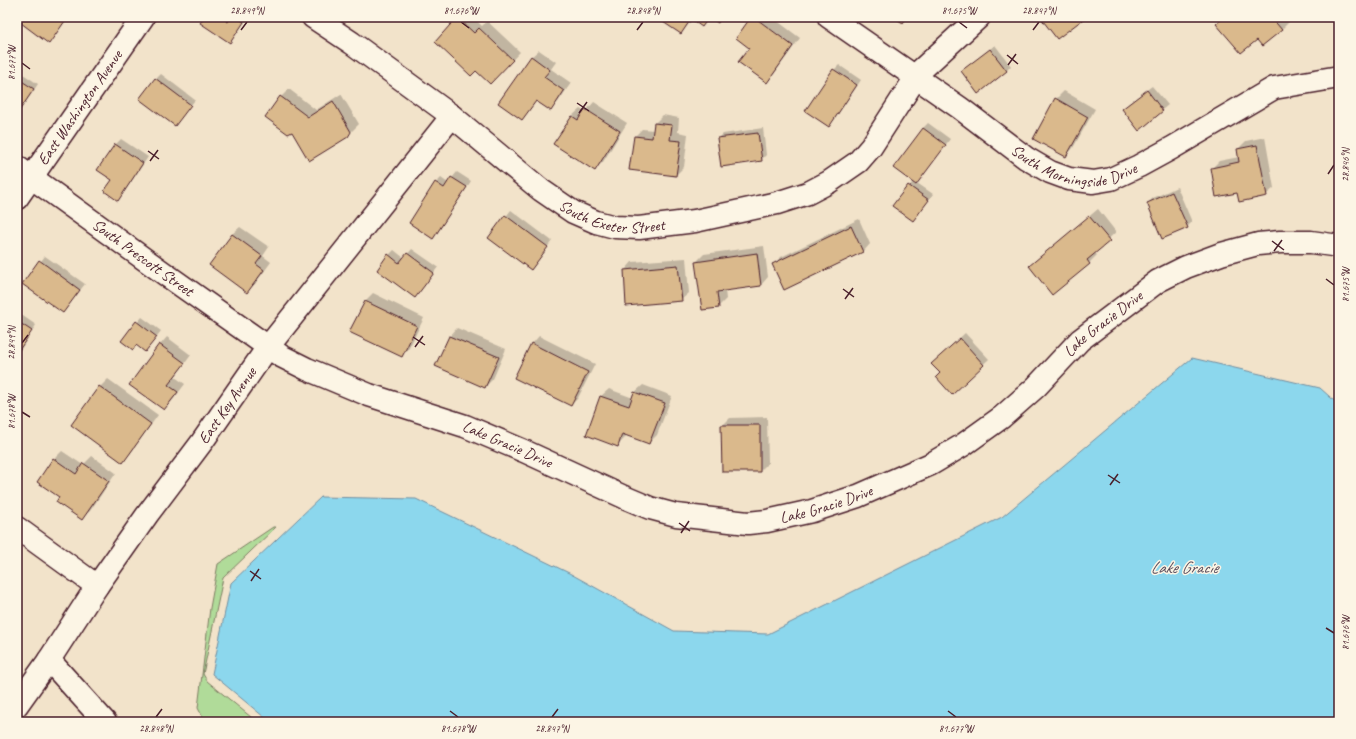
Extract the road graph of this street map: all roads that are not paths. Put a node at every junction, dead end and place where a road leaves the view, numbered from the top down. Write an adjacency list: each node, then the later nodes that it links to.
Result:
1 (143, 17): 8 (street, East Washington Avenue)
2 (313, 17): 7 (street, South Exeter Street)
3 (829, 17): 5 (street, South Morningside Drive)
4 (979, 17): 5 (street, South Exeter Street)
5 (916, 77): 6 (street, South Morningside Drive); 7 (street, South Exeter Street)
6 (1339, 77)
7 (452, 116): 11 (street, East Key Avenue)
8 (25, 172): 9 (street, East Washington Avenue); 11 (street, South Prescott Street)
9 (17, 198)
10 (1339, 246): 11 (street, Lake Gracie Drive)
11 (268, 347): 13 (street, East Key Avenue)
12 (17, 528): 13 (street)
13 (97, 586): 14 (street, East Key Avenue)
14 (49, 660): 15 (street, East Key Avenue); 16 (street)
15 (17, 705)
16 (104, 722)

